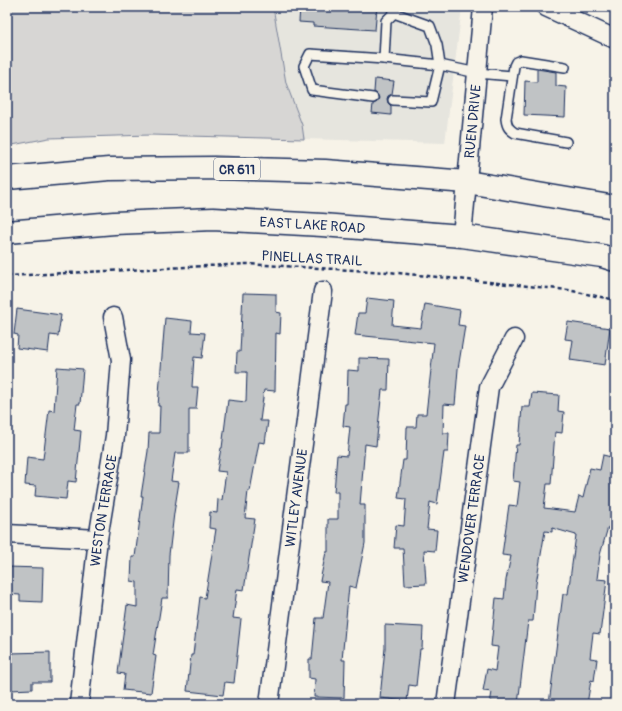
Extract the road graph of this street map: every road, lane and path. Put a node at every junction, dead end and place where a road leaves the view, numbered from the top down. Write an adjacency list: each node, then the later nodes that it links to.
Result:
1 (483, 7): 7 (street, RUEN DRIVE)
2 (546, 7): 3 (street)
3 (615, 39)
4 (384, 59): 5 (lane); 5 (lane); 9 (lane)
5 (440, 65): 7 (lane); 10 (lane)
6 (565, 67): 8 (lane)
7 (477, 73): 8 (lane); 13 (street, RUEN DRIVE)
8 (512, 76): 11 (lane)
9 (373, 98)
10 (393, 100)
11 (566, 142)
12 (7, 178): 13 (main road, CR 611)
13 (467, 182): 14 (main road, CR 611); 16 (street, RUEN DRIVE)
14 (615, 207)
15 (7, 232): 16 (main road, EAST LAKE ROAD)
16 (462, 236): 17 (main road, EAST LAKE ROAD)
17 (615, 260)
18 (7, 276): 20 (path, PINELLAS TRAIL)
19 (323, 291): 26 (street, WITLEY AVENUE)
20 (615, 300)
21 (113, 317): 24 (street, WESTON TERRACE)
22 (514, 339): 27 (street, WENDOVER TERRACE)
23 (7, 534): 24 (street)
24 (98, 539): 25 (street, WESTON TERRACE)
25 (79, 704)
26 (269, 704)
27 (446, 704)

